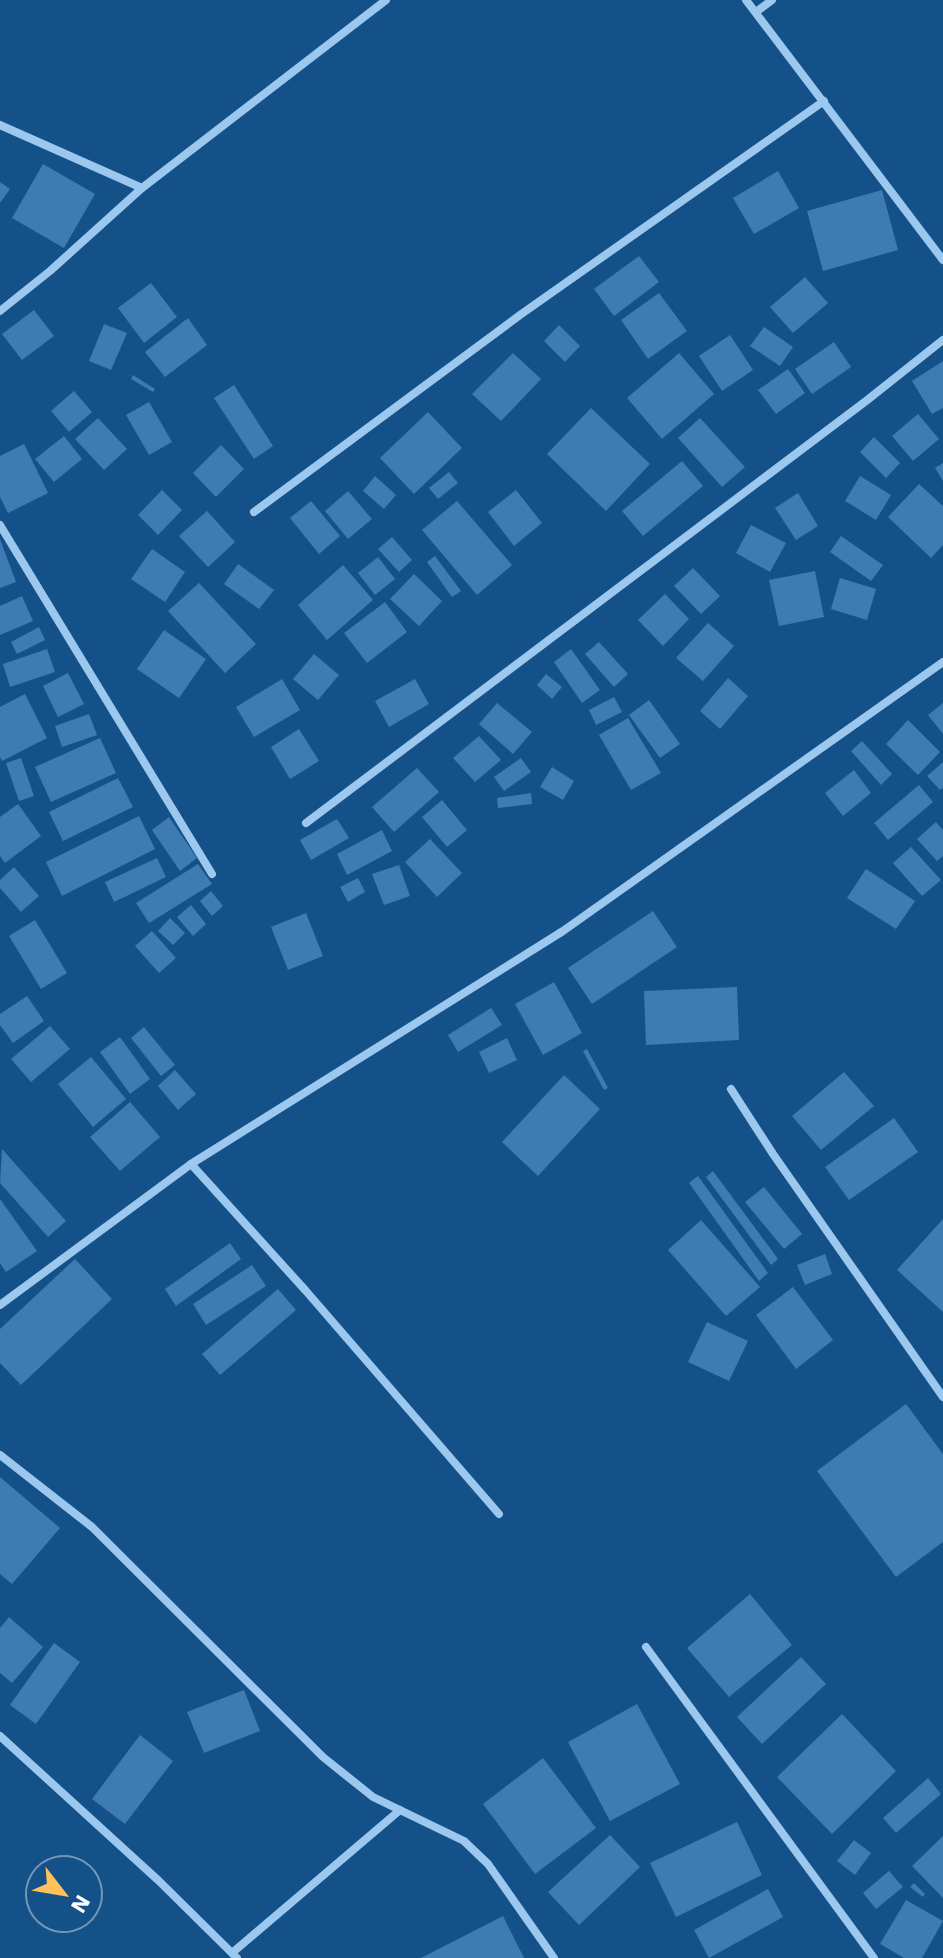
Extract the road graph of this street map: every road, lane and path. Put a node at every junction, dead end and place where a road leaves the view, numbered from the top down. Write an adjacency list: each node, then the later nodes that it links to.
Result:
1 (386, 0): 7 (street)
2 (746, 0): 4 (street)
3 (772, 0): 4 (street)
4 (756, 12): 5 (street)
5 (824, 101): 8 (street); 11 (street)
6 (0, 125): 7 (street)
7 (142, 188): 9 (street)
8 (943, 260)
9 (0, 311)
10 (943, 340): 14 (street)
11 (254, 512)
12 (0, 525): 15 (street)
13 (943, 662): 17 (street)
14 (306, 823)
15 (212, 874)
16 (731, 1089): 19 (street)
17 (191, 1164): 18 (street); 21 (street)
18 (0, 1305)
19 (943, 1397)
20 (0, 1455): 24 (street)
21 (499, 1514)
22 (646, 1647): 27 (street)
23 (0, 1736): 25 (street)
24 (400, 1810): 25 (street); 26 (street)
25 (234, 1955)
26 (554, 1958)
27 (874, 1958)

